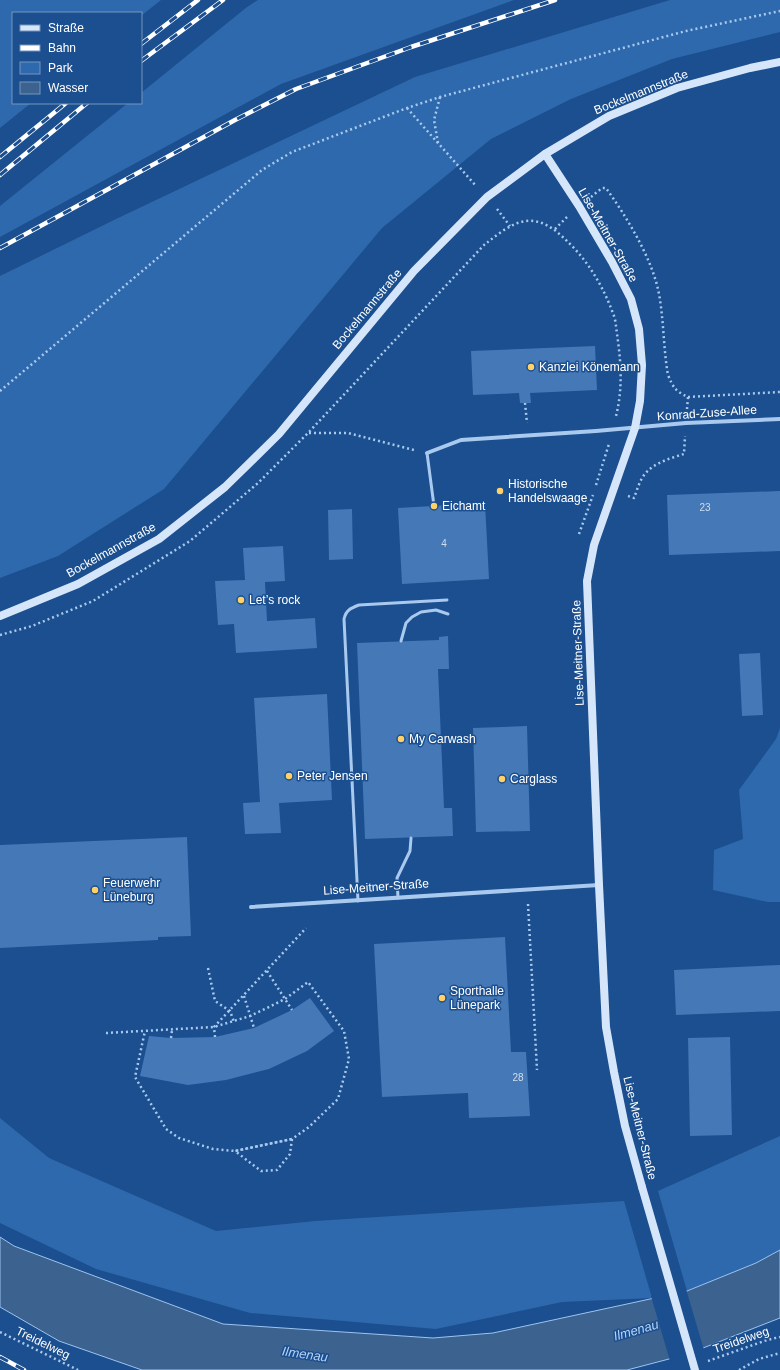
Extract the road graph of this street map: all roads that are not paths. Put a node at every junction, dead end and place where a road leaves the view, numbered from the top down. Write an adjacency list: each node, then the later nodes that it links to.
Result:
1 (780, 62): 2 (main road, Bockelmannstraße)
2 (545, 154): 4 (main road, Lise-Meitner-Straße); 9 (main road, Bockelmannstraße)
3 (780, 419): 4 (street, Konrad-Zuse-Allee)
4 (635, 428): 5 (street); 12 (main road, Lise-Meitner-Straße)
5 (427, 453): 6 (lane)
6 (434, 506)
7 (447, 600): 14 (lane)
8 (448, 614): 10 (lane)
9 (0, 616)
10 (401, 641)
11 (411, 838): 13 (lane)
12 (599, 885): 13 (street, Lise-Meitner-Straße); 16 (main road, Lise-Meitner-Straße, bridge)
13 (398, 898): 14 (street, Lise-Meitner-Straße)
14 (358, 901): 15 (street, Lise-Meitner-Straße)
15 (251, 907)
16 (695, 1370)

